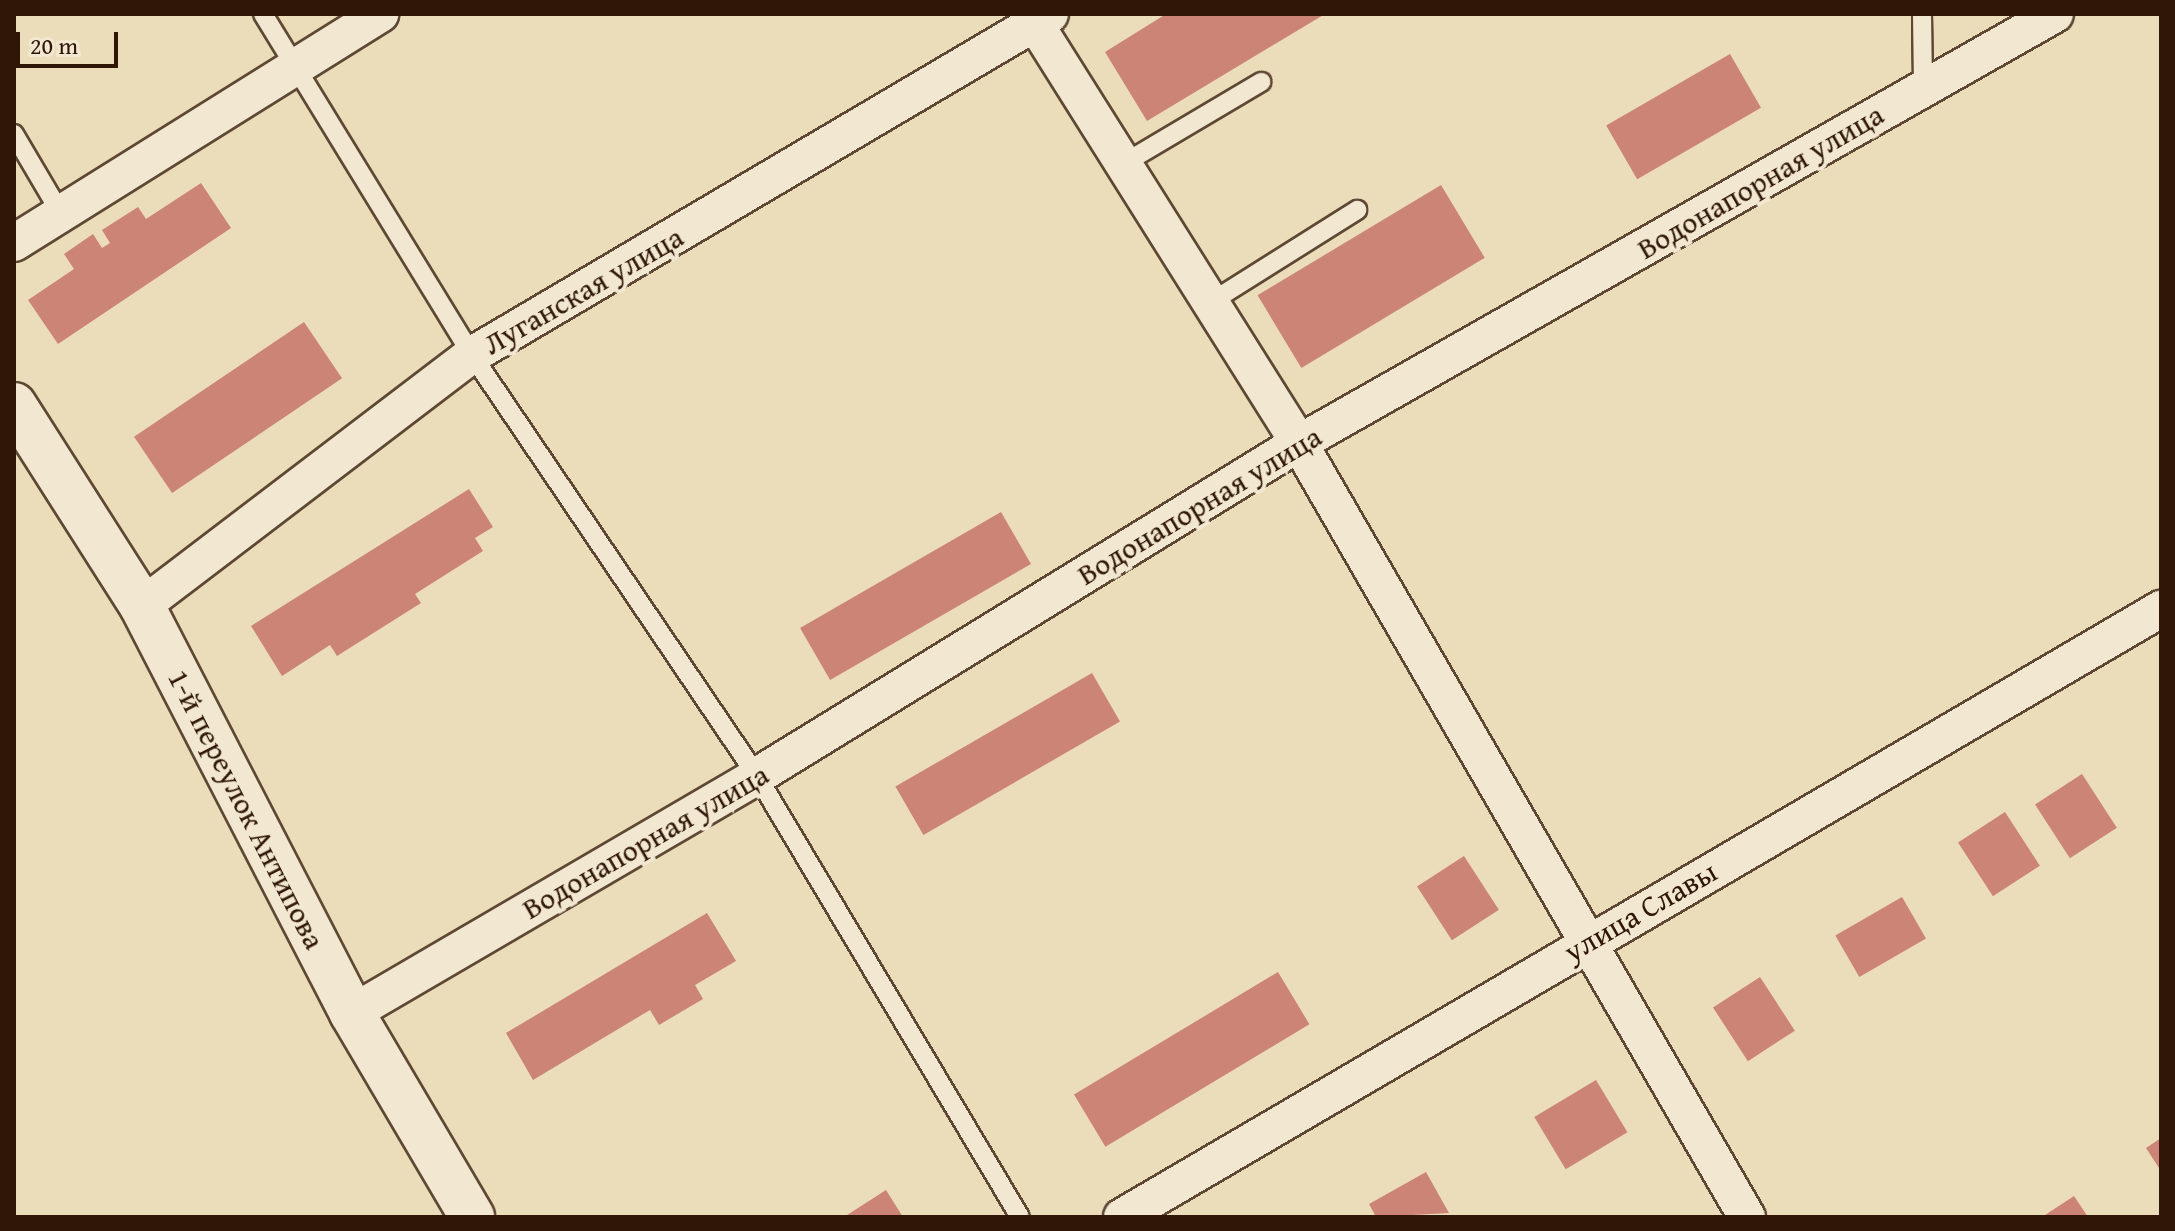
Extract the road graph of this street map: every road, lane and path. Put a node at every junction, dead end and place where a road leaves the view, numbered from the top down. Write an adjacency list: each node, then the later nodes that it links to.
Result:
1 (263, 14): 6 (lane)
2 (380, 14): 6 (street)
3 (1922, 14): 8 (lane)
4 (2055, 14): 8 (street, Водонапорная улица)
5 (1038, 17): 10 (street); 15 (street, Луганская улица)
6 (294, 61): 12 (street); 15 (lane)
7 (1261, 82): 10 (lane)
8 (1923, 88): 17 (street, Водонапорная улица)
9 (14, 134): 12 (lane)
10 (1123, 164): 14 (street)
11 (1357, 210): 14 (lane)
12 (60, 212): 13 (street)
13 (14, 243)
14 (1211, 302): 17 (street)
15 (472, 355): 18 (street, Луганская улица); 20 (lane)
16 (14, 405): 18 (main road, 1-й переулок Антипова)
17 (1299, 443): 20 (street, Водонапорная улица); 21 (street)
18 (142, 606): 22 (main road, 1-й переулок Антипова)
19 (2161, 609): 21 (street, улица Славы)
20 (757, 776): 22 (street, Водонапорная улица); 24 (lane)
21 (1586, 942): 25 (street, улица Славы); 26 (street)
22 (352, 1013): 23 (main road, 1-й переулок Антипова)
23 (472, 1217)
24 (1020, 1217)
25 (1122, 1217)
26 (1747, 1217)

